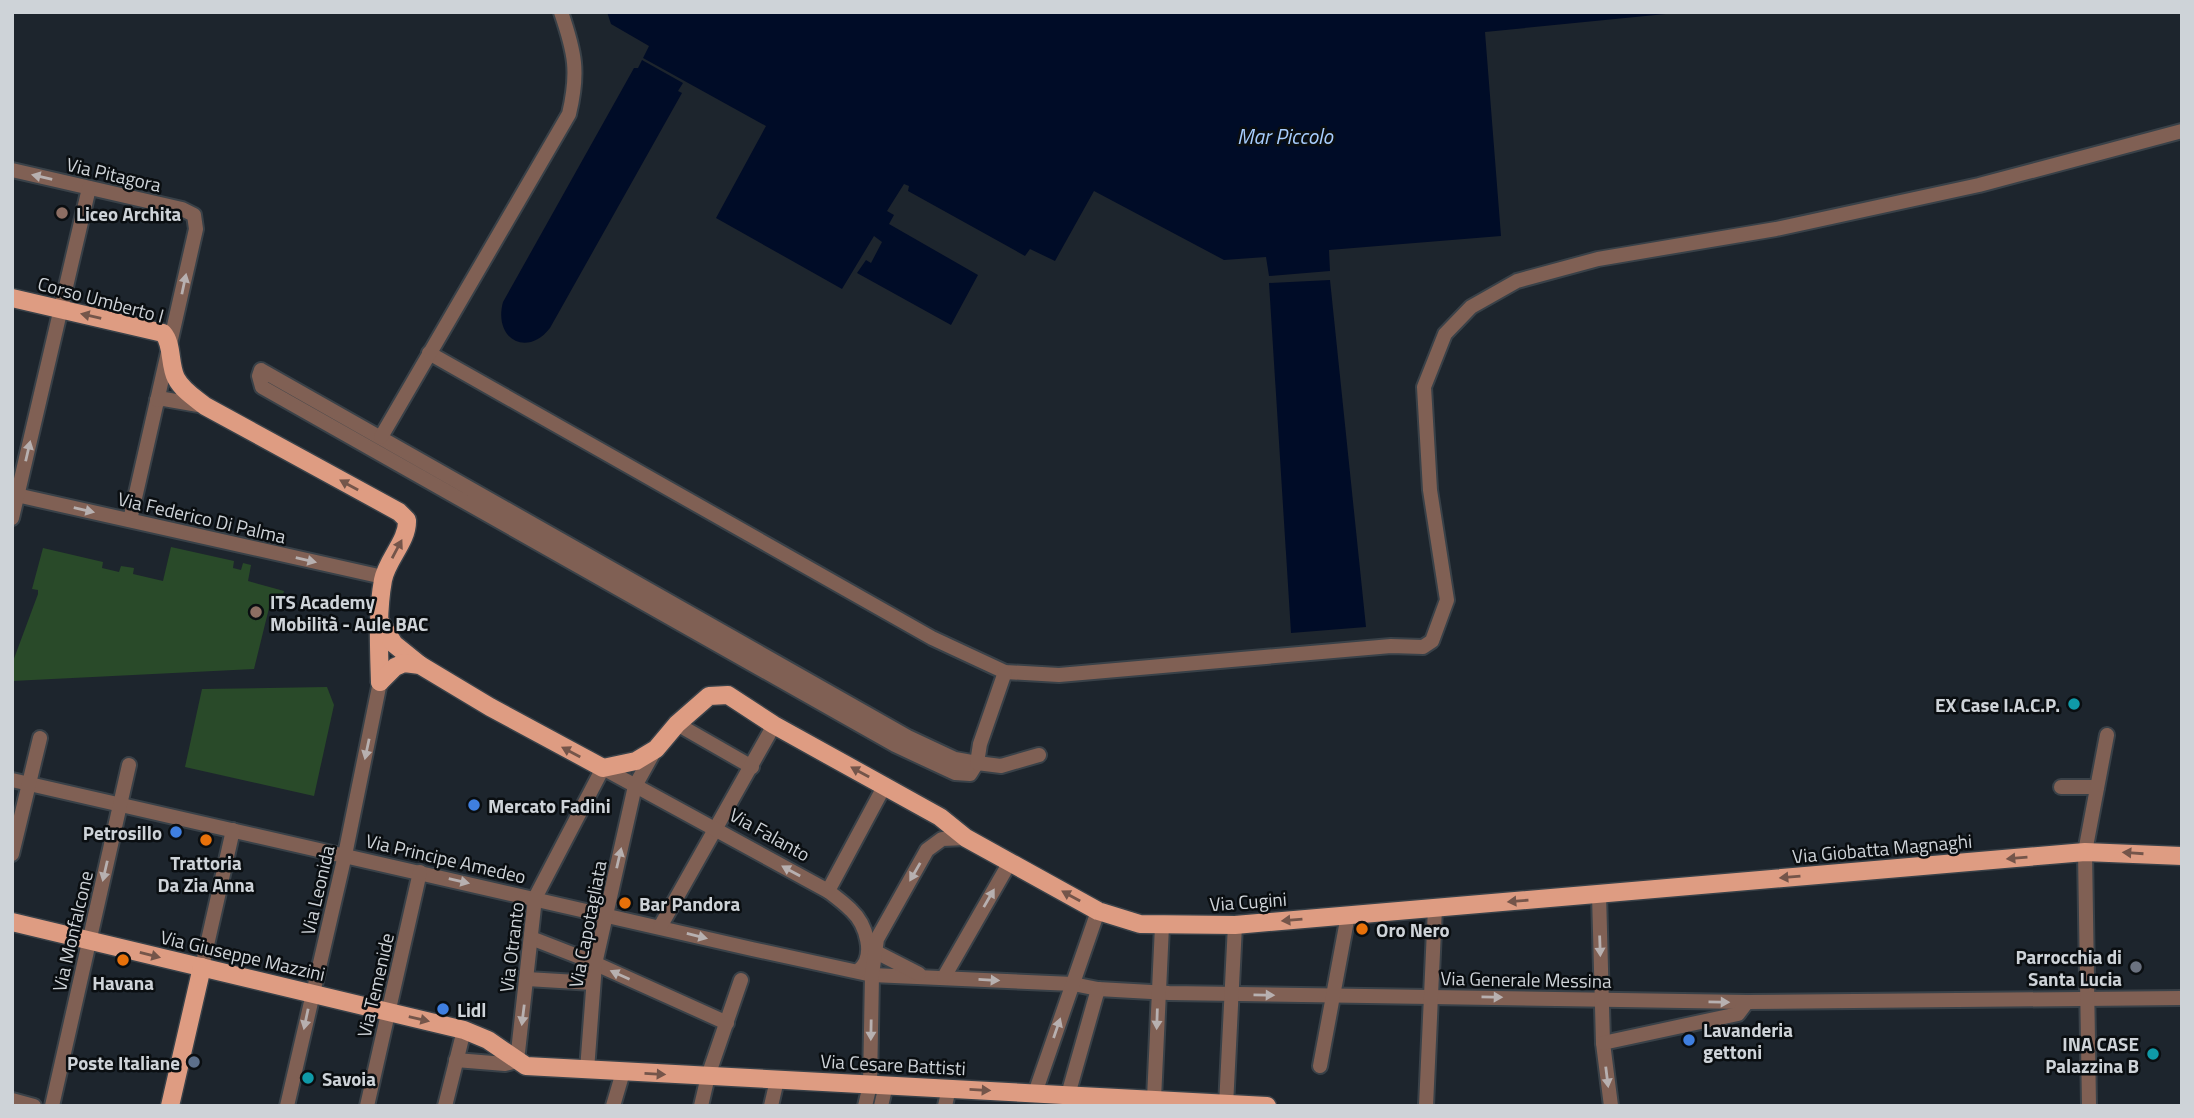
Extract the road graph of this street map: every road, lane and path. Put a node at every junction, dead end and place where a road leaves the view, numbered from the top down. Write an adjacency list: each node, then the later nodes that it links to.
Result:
1 (561, 12): 8 (street)
2 (2182, 131): 18 (street)
3 (12, 170): 4 (street, Via Pitagora, one-way to 3)
4 (89, 188): 6 (street); 7 (street, Via Pitagora, one-way to 4)
5 (12, 298): 6 (main road, Corso Umberto I)
6 (61, 309): 7 (main road, Corso Umberto I, one-way to 6); 12 (street, one-way to 6)
7 (170, 350): 9 (street); 10 (main road)
8 (429, 353): 11 (street); 18 (street)
9 (157, 400): 10 (street); 14 (street)
10 (205, 406): 15 (main road, one-way to 10)
11 (381, 438): 26 (street); 26 (street)
12 (15, 494): 13 (street); 14 (street, Via Federico Di Palma, one-way to 14)
13 (12, 517)
14 (130, 520): 15 (street, Via Federico Di Palma, one-way to 15)
15 (383, 577): 16 (main road)
16 (381, 614): 17 (main road, Via Falanto); 19 (main road)
17 (420, 665): 19 (main road); 28 (main road, Via Falanto, one-way to 17)
18 (1005, 672): 26 (street)
19 (380, 682): 42 (street, Via Leonida, one-way to 42)
20 (677, 724): 21 (main road, Via Cugini); 24 (main road, Via Cugini); 29 (street)
21 (774, 725): 29 (street); 32 (main road, Via Cugini, one-way to 21)
22 (2107, 735): 35 (street)
23 (40, 738): 31 (street)
24 (656, 749): 28 (main road); 33 (street, Via Capotagliata)
25 (1040, 755): 26 (street)
26 (977, 763)
27 (129, 765): 36 (street, Via Monfalcone)
28 (603, 768): 33 (street, Via Falanto); 48 (street, Via Otranto)
29 (752, 768): 37 (street)
30 (12, 780): 31 (street, Via Principe Amedeo)
31 (29, 784): 36 (street, Via Principe Amedeo); 41 (street)
32 (885, 785): 39 (main road, Via Cugini); 46 (street)
33 (635, 786): 37 (street, Via Falanto); 51 (street, Via Capotagliata, one-way to 33)
34 (2061, 787): 35 (street)
35 (2092, 787): 40 (street)
36 (120, 804): 38 (street, Via Principe Amedeo); 60 (street, Via Monfalcone, one-way to 60)
37 (715, 828): 46 (street, Via Falanto, one-way to 37); 58 (street)
38 (233, 830): 42 (street, Via Principe Amedeo); 63 (street)
39 (966, 838): 44 (main road, Via Cugini); 55 (street, one-way to 55)
40 (2085, 852): 43 (main road, Via Giobatta Magnaghi, one-way to 40); 47 (main road, Via Giobatta Magnaghi, one-way to 47); 79 (street)
41 (12, 854)
42 (345, 855): 45 (street, Via Principe Amedeo); 73 (street, Via Leonida)
43 (2182, 856)
44 (1010, 862): 50 (main road, Via Cugini, one-way to 44); 66 (street, one-way to 44)
45 (420, 872): 48 (street, Via Principe Amedeo, one-way to 48); 81 (street, Via Temenide)
46 (828, 891): 54 (street, Via Falanto)
47 (1592, 894): 49 (main road, Via Cugini, one-way to 49); 78 (street, one-way to 78)
48 (535, 898): 51 (street, Via Principe Amedeo); 59 (street, Via Otranto)
49 (1435, 908): 52 (main road, Via Cugini); 76 (street)
50 (1098, 911): 57 (main road, Via Cugini); 70 (street)
51 (606, 915): 58 (street, Via Principe Amedeo); 62 (street, Via Capotagliata)
52 (1348, 915): 56 (main road, Via Cugini, one-way to 56); 75 (street)
53 (12, 922): 60 (main road, Via Giuseppe Mazzini)
54 (861, 924): 55 (street); 64 (street)
55 (884, 925): 61 (street)
56 (1235, 925): 57 (main road, Via Cugini); 74 (street)
57 (1162, 926): 72 (street)
58 (660, 927): 64 (street, Via Principe Amedeo, one-way to 64)
59 (531, 938): 62 (street); 67 (street, Via Otranto)
60 (90, 940): 63 (main road, Via Giuseppe Mazzini, one-way to 63); 99 (street, Via Monfalcone)
61 (874, 951): 64 (street); 65 (street)
62 (595, 964): 69 (street, Via Capotagliata); 82 (street, one-way to 62)
63 (202, 967): 73 (main road, Via Giuseppe Mazzini); 100 (main road)
64 (865, 973): 65 (street, Via Generale Messina); 92 (street, one-way to 92)
65 (923, 976): 66 (street, Via Generale Messina)
66 (944, 977): 70 (street, Via Generale Messina, one-way to 70)
67 (527, 979): 69 (street); 86 (street, Via Otranto, one-way to 86)
68 (741, 980): 82 (street)
69 (593, 983): 88 (street, Via Capotagliata)
70 (1073, 984): 71 (street, Via Generale Messina); 94 (street, one-way to 70)
71 (1098, 989): 72 (street, Via Generale Messina); 94 (street)
72 (1158, 992): 74 (street, Via Generale Messina); 95 (street, one-way to 95)
73 (312, 993): 81 (main road, Via Giuseppe Mazzini); 101 (street, Via Leonida, one-way to 101)
74 (1231, 994): 75 (street, Via Generale Messina, one-way to 75); 97 (street)
75 (1332, 996): 76 (street, Via Generale Messina); 87 (street)
76 (1430, 997): 78 (street, Via Generale Messina, one-way to 78); 110 (street)
77 (2182, 998): 79 (street, Via Generale Messina)
78 (1601, 999): 80 (street, Via Generale Messina, one-way to 80); 84 (street)
79 (2088, 999): 80 (street, Via Generale Messina); 112 (street)
80 (1747, 1002): 84 (street)
81 (389, 1012): 83 (main road, Via Giuseppe Mazzini, one-way to 83); 102 (street, Via Temenide)
82 (726, 1023): 90 (street)
83 (464, 1030): 85 (street); 86 (main road, Via Giuseppe Mazzini)
84 (1603, 1043): 111 (street, one-way to 111)
85 (456, 1060): 86 (street); 103 (street)
86 (517, 1061): 88 (main road, Via Cesare Battisti)
87 (1320, 1066)
88 (587, 1070): 89 (main road, Via Cesare Battisti)
89 (623, 1072): 90 (main road, Via Cesare Battisti, one-way to 90); 104 (street)
90 (708, 1076): 91 (main road, Via Cesare Battisti); 105 (street)
91 (777, 1080): 92 (main road, Via Cesare Battisti); 106 (street)
92 (878, 1085): 93 (main road, Via Cesare Battisti); 107 (street); 108 (street)
93 (947, 1097): 94 (main road, Via Cesare Battisti, one-way to 94)
94 (1051, 1097): 95 (main road, Via Cesare Battisti)
95 (1154, 1099): 97 (main road, Via Cesare Battisti)
96 (12, 1100): 98 (street)
97 (1226, 1105): 109 (main road, Via Cesare Battisti)
98 (34, 1106)
99 (52, 1106)
100 (170, 1106)
101 (287, 1106)
102 (367, 1106)
103 (445, 1106)
104 (613, 1106)
105 (701, 1106)
106 (771, 1106)
107 (864, 1106)
108 (881, 1106)
109 (1267, 1106)
110 (1426, 1106)
111 (1611, 1106)
112 (2089, 1106)

